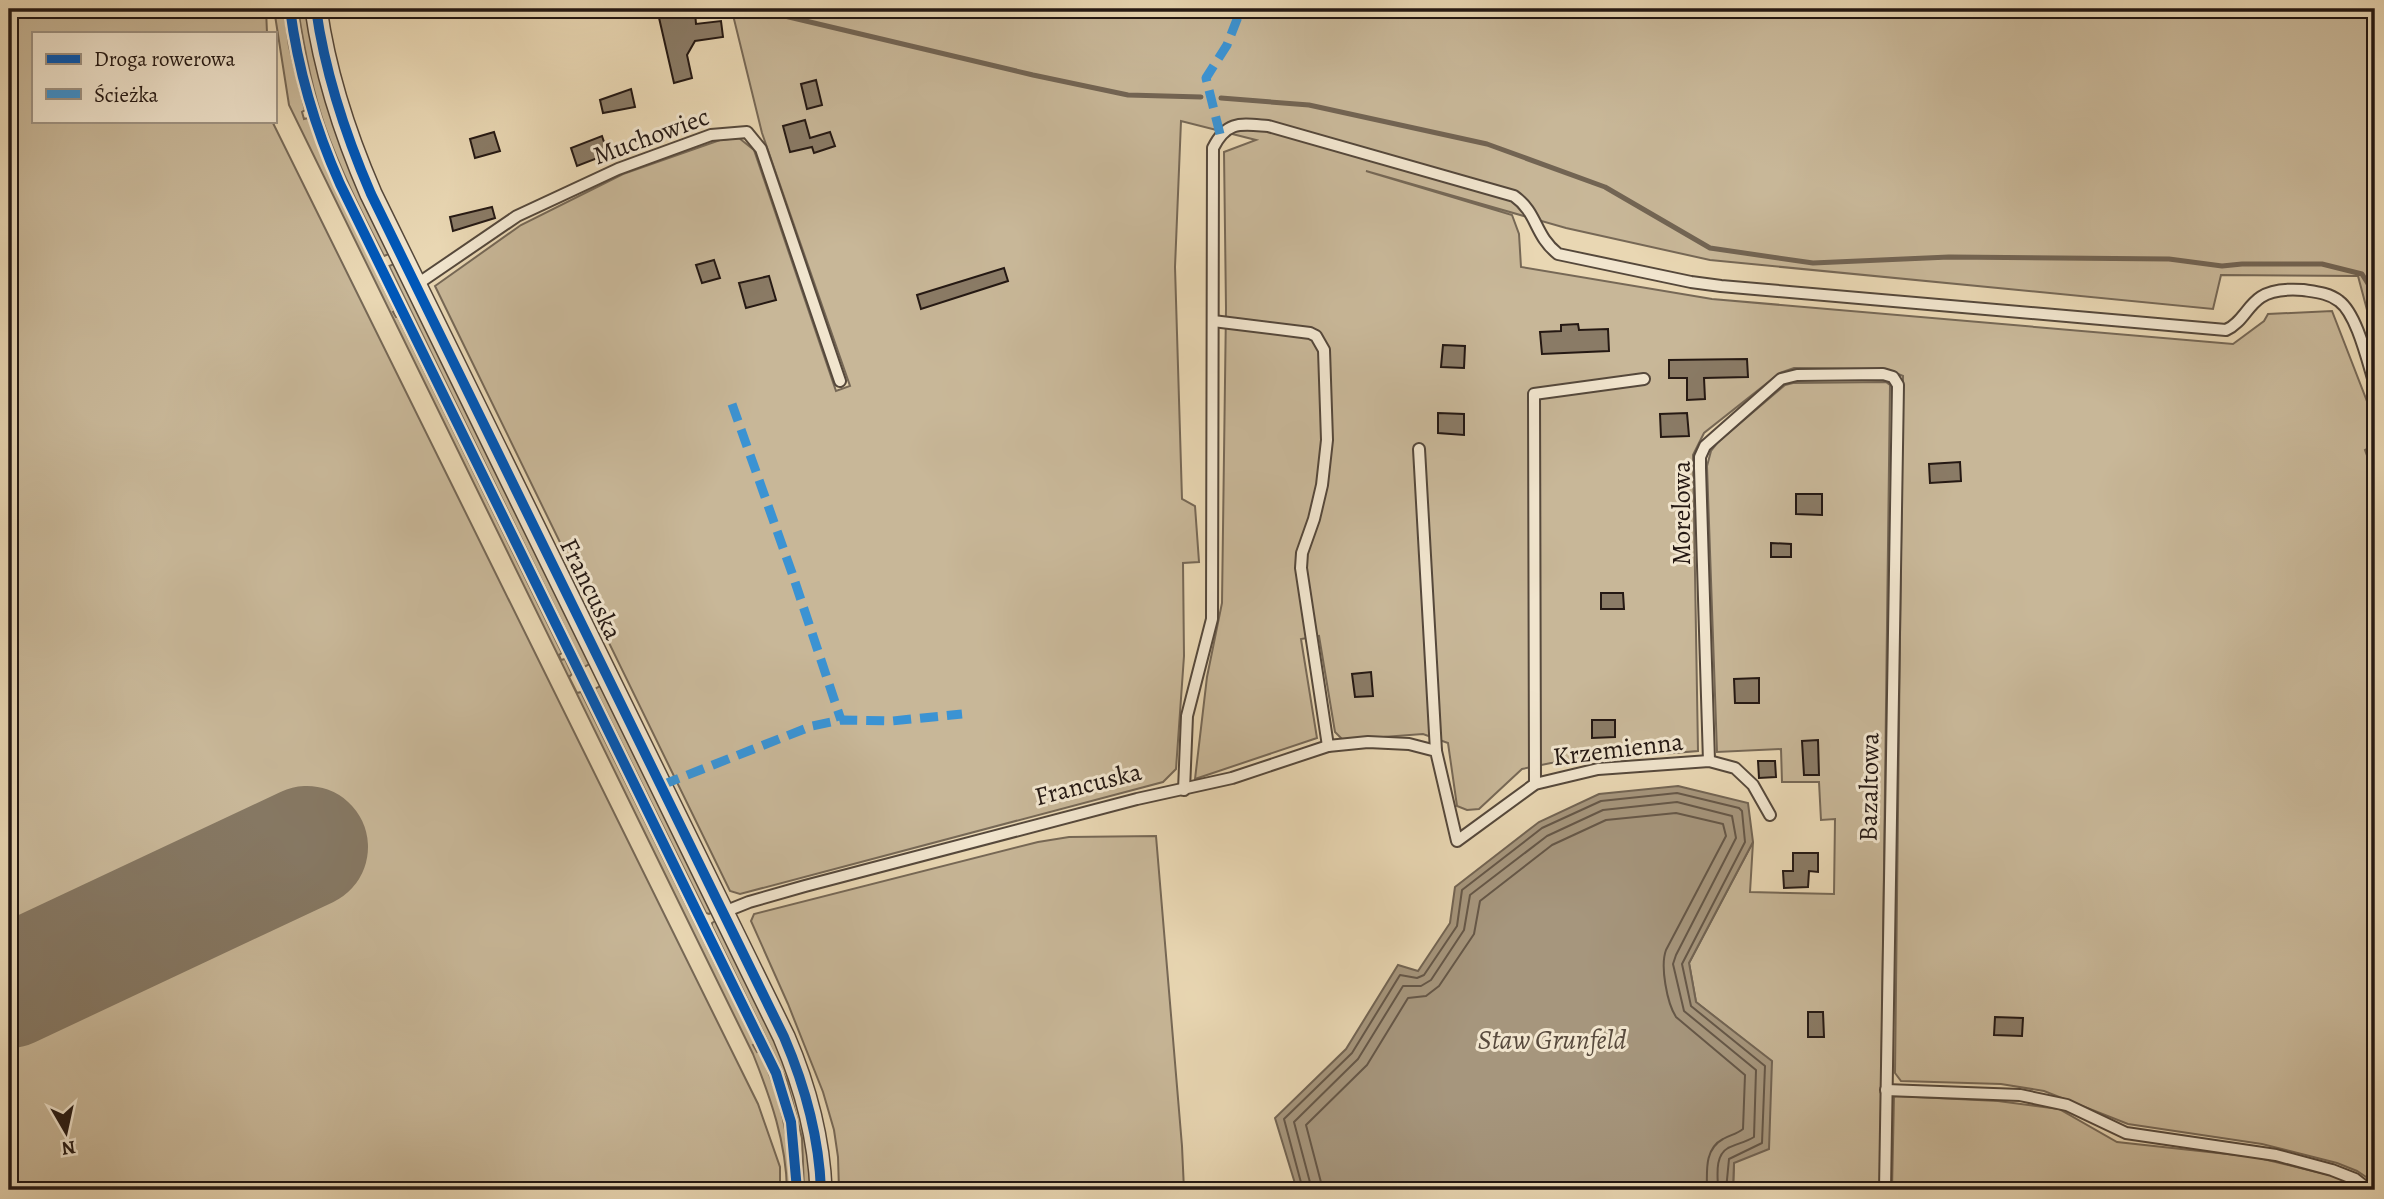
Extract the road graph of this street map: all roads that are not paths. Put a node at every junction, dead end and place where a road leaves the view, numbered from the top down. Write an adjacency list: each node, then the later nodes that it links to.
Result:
1 (316, 9): 2 (street, Francuska)
2 (416, 285): 5 (lane, Muchowiec); 15 (street, Francuska)
3 (1213, 321): 7 (lane); 9 (lane); 13 (lane)
4 (1644, 379): 12 (lane)
5 (840, 381)
6 (1898, 385): 11 (lane, Morelowa); 16 (lane, Bazaltowa)
7 (2375, 385)
8 (1419, 449): 10 (lane)
9 (1328, 746): 10 (lane); 13 (lane, Francuska)
10 (1436, 751): 12 (lane, Krzemienna)
11 (1709, 761): 12 (lane, Krzemienna); 14 (lane, Krzemienna)
12 (1535, 784)
13 (1184, 790): 15 (lane, Francuska)
14 (1770, 815)
15 (724, 912): 17 (street, Francuska)
16 (1886, 1090): 18 (lane, Bazaltowa); 19 (lane)
17 (821, 1190)
18 (1885, 1190)
19 (2369, 1190)

